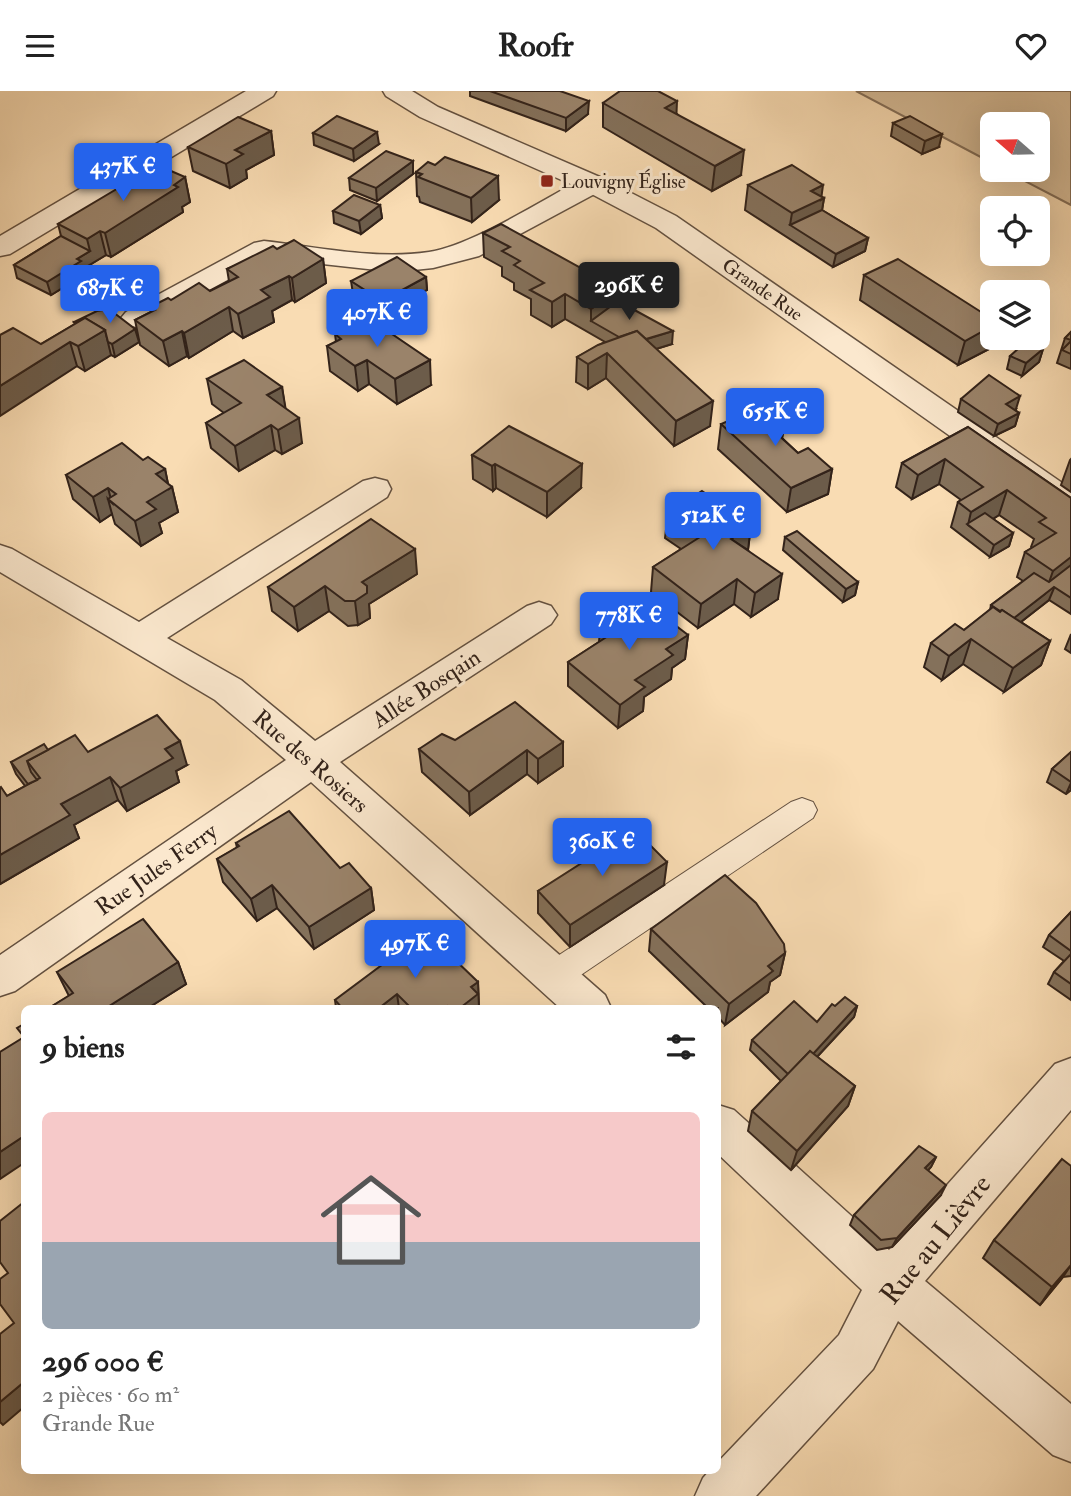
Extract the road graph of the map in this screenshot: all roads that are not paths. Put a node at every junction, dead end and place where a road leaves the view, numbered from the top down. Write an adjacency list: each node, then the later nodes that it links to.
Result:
1 (264, 91): 4 (street)
2 (395, 91): 3 (street, Grande Rue)
3 (593, 184): 5 (street); 7 (street, Grande Rue)
4 (0, 248)
5 (136, 318)
6 (375, 489): 10 (street)
7 (1071, 505)
8 (0, 557): 10 (street, Rue des Rosiers)
9 (539, 615): 11 (street, Allée Bosqain)
10 (140, 638): 11 (street, Rue des Rosiers)
11 (313, 761): 13 (street, Rue des Rosiers); 14 (street, Rue Jules Ferry)
12 (802, 810): 13 (lane)
13 (555, 975): 15 (street, Rue des Rosiers)
14 (0, 978)
15 (587, 1005)
16 (1071, 1078): 18 (street, Rue au Lièvre)
17 (721, 1128): 18 (street)
18 (891, 1284): 19 (street); 20 (street, Rue au Lièvre)
19 (1071, 1437)
20 (721, 1496)

